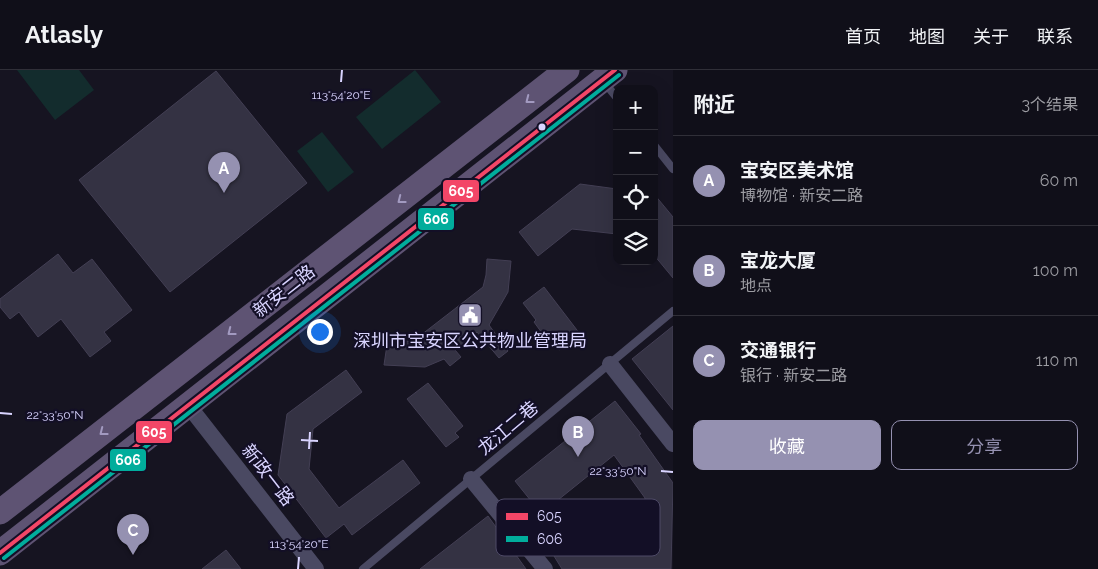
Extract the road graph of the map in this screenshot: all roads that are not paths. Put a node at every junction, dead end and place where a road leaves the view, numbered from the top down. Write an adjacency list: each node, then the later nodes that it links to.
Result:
1 (567, 70): 11 (main road, 新安二路, one-way to 11)
2 (612, 83): 7 (main road, 新安二路)
3 (658, 150): 4 (lane)
4 (673, 169)
5 (673, 311): 6 (lane, 龙江二巷)
6 (610, 364): 8 (street); 9 (lane, 龙江二巷)
7 (188, 405): 12 (main road, 新安二路); 14 (street, 新政一路)
8 (673, 444)
9 (471, 479): 10 (street); 15 (lane, 龙江二巷)
10 (496, 509)
11 (0, 512)
12 (0, 553)
13 (534, 556): 16 (street)
14 (316, 569)
15 (363, 569)
16 (545, 569)

